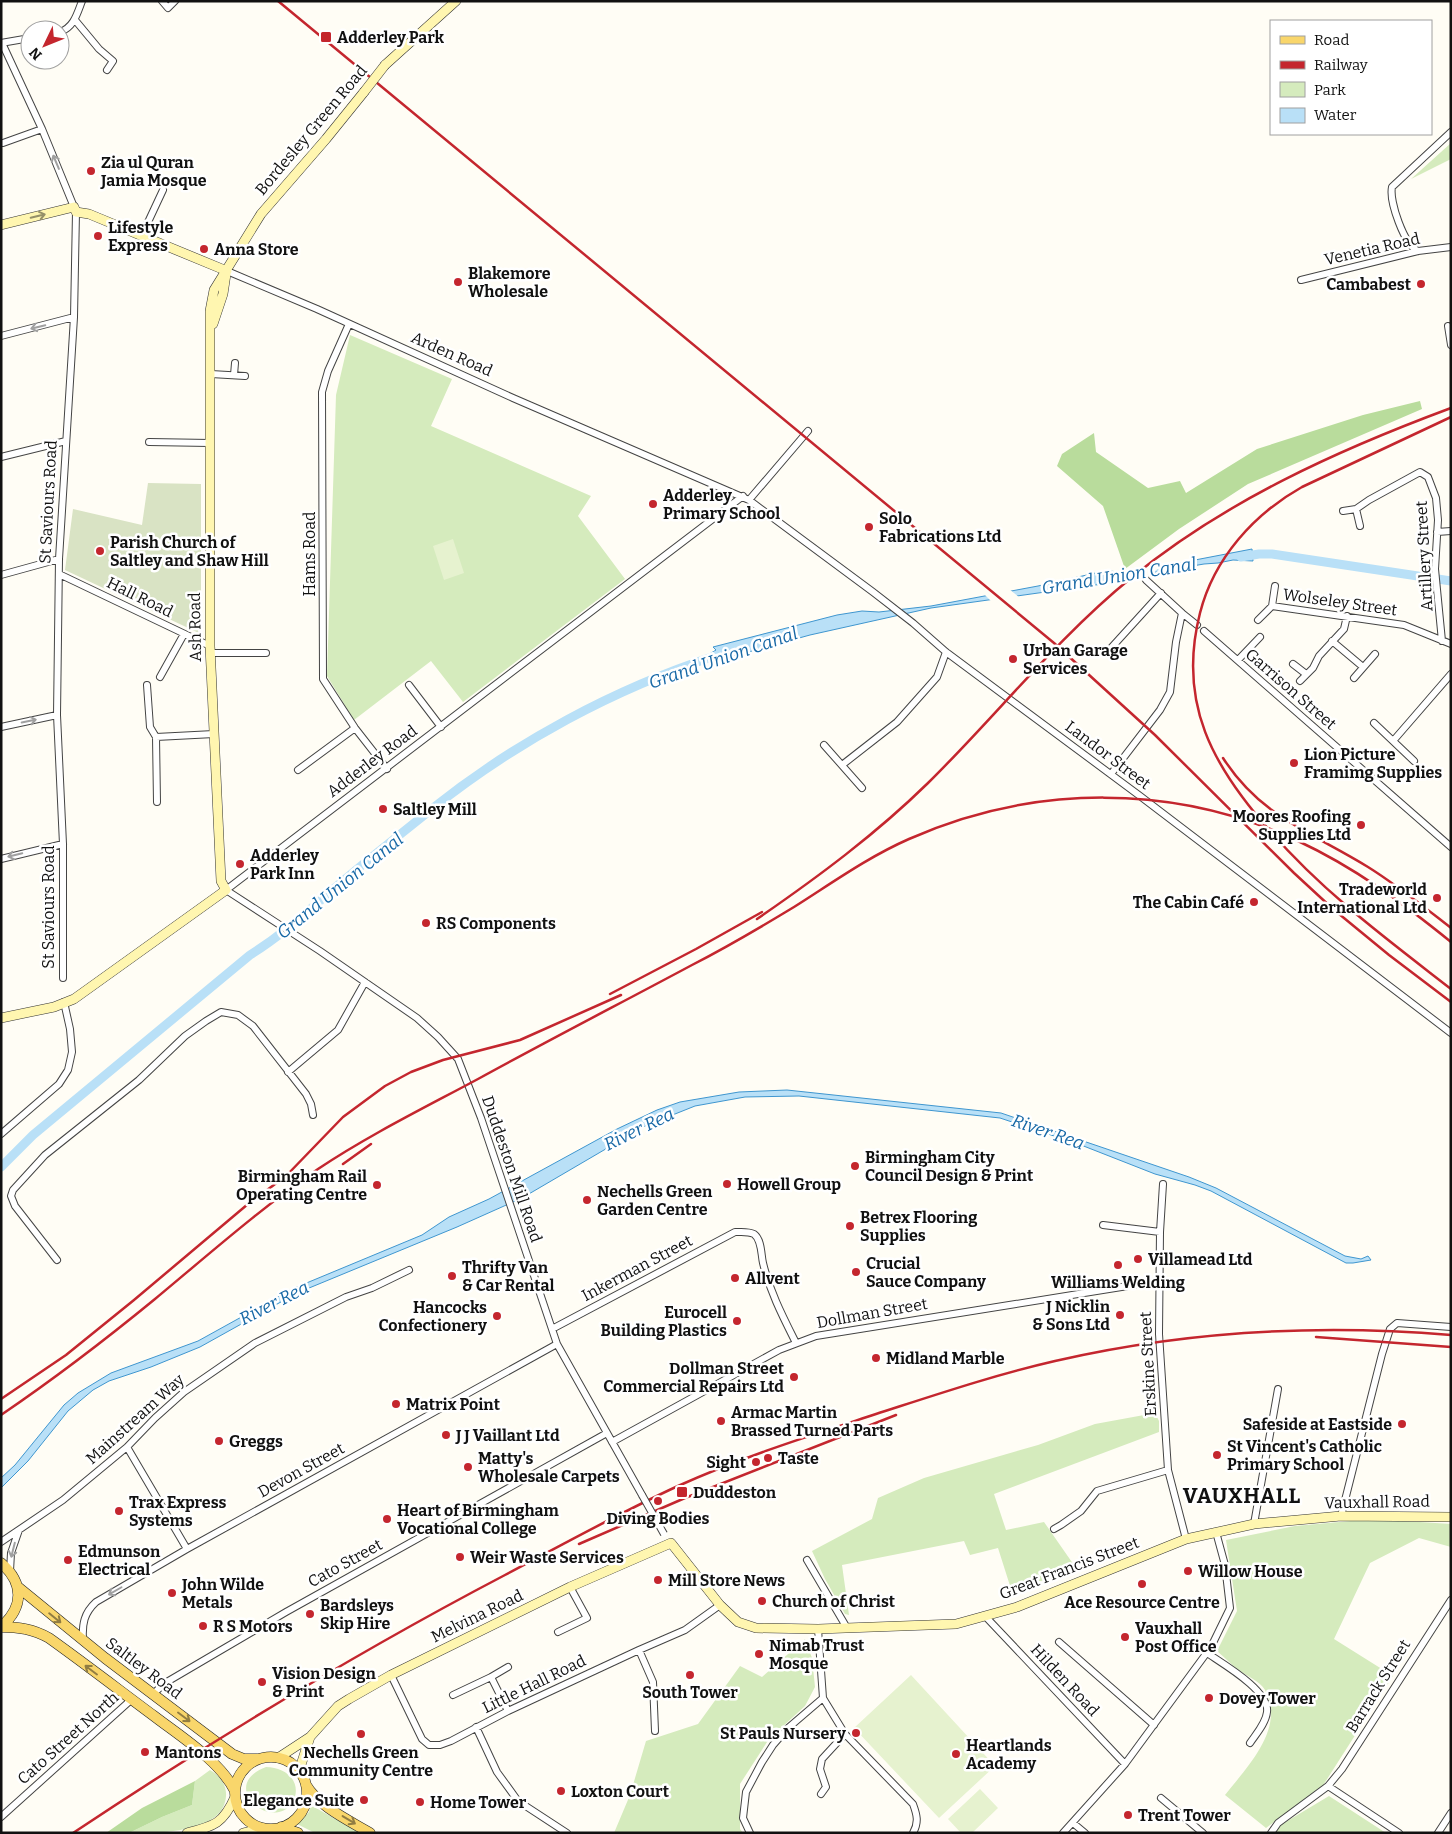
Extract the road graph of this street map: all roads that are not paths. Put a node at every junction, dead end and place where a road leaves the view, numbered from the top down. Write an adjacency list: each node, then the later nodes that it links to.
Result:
1 (82, 1): 5 (street)
2 (162, 1): 3 (street)
3 (175, 1)
4 (456, 1): 19 (main road, Bordesley Green Road, bridge)
5 (74, 20): 6 (street); 9 (street)
6 (70, 24)
7 (20, 40): 8 (street)
8 (2, 43): 10 (street, St Saviours Road)
9 (107, 70)
10 (42, 128): 12 (street); 14 (street, St Saviours Road, one-way to 10)
11 (1451, 132): 18 (street)
12 (4, 143)
13 (163, 190): 16 (street)
14 (75, 209): 15 (main road, one-way to 14); 16 (main road, Arden Road); 21 (street, St Saviours Road)
15 (1, 225)
16 (142, 235): 19 (main road, Arden Road)
17 (1451, 247): 18 (street, Venetia Road)
18 (1418, 251): 20 (street, Venetia Road)
19 (227, 272): 22 (street, Arden Road); 27 (main road, Ash Road)
20 (1301, 280)
21 (74, 317): 24 (street, one-way to 24); 31 (street, St Saviours Road)
22 (349, 324): 35 (street, Arden Road); 77 (street, Hams Road)
23 (1448, 326): 25 (street)
24 (1, 336)
25 (1451, 345)
26 (235, 364): 28 (street)
27 (211, 374): 28 (street); 33 (main road, Ash Road)
28 (234, 376): 29 (street)
29 (246, 376)
30 (808, 430): 35 (street, Adderley Road)
31 (66, 441): 34 (street); 41 (street, St Saviours Road)
32 (149, 442): 33 (street)
33 (210, 444): 59 (main road, Ash Road)
34 (1, 458)
35 (746, 498): 60 (street, Landor Street); 76 (street, Adderley Road)
36 (1356, 509): 37 (street, Artillery Street); 38 (street); 40 (street, Artillery Street)
37 (1343, 511)
38 (1360, 526)
39 (1451, 531): 40 (street)
40 (1437, 532): 56 (street, Artillery Street)
41 (59, 559): 42 (street, St Saviours Road); 43 (street)
42 (59, 574): 53 (street, Hall Road); 73 (street, St Saviours Road)
43 (1, 575)
44 (1146, 580): 46 (street)
45 (1275, 586): 47 (street)
46 (1161, 593): 48 (street); 58 (street)
47 (1272, 606): 49 (street, Wolseley Street); 50 (street, Wolseley Street)
48 (1182, 613): 51 (street); 86 (street)
49 (1347, 616): 55 (street); 56 (street, Wolseley Street)
50 (1258, 620)
51 (1197, 626)
52 (1204, 631): 63 (street, Garrison Street)
53 (184, 634): 59 (street, Hall Road); 67 (street)
54 (1260, 637): 63 (street)
55 (1332, 641): 65 (street); 66 (street)
56 (1442, 641): 57 (street, Wolseley Street)
57 (1451, 644)
58 (1111, 648)
59 (210, 649): 61 (street); 78 (main road, Ash Road)
60 (946, 652): 83 (street); 86 (street, Landor Street)
61 (266, 653)
62 (1374, 654): 65 (street)
63 (1238, 660): 90 (street, Garrison Street)
64 (1293, 664): 66 (street)
65 (1363, 667): 68 (street)
66 (1306, 674): 70 (street)
67 (160, 677)
68 (1354, 678)
69 (1450, 678): 80 (street)
70 (1300, 681)
71 (148, 685): 79 (street)
72 (409, 685): 76 (street)
73 (57, 715): 75 (street, one-way to 73); 89 (street, St Saviours Road)
74 (1374, 723): 80 (street)
75 (1, 727)
76 (441, 727): 84 (street, Adderley Road)
77 (354, 728): 84 (street, Hams Road); 85 (street)
78 (214, 734): 79 (street); 92 (main road, Ash Road)
79 (156, 736): 88 (street)
80 (1393, 741): 82 (street)
81 (824, 745): 83 (street)
82 (1414, 761)
83 (842, 765): 87 (street)
84 (387, 769): 92 (street, Adderley Road)
85 (298, 770)
86 (1111, 774): 97 (street, Landor Street)
87 (862, 788)
88 (157, 802)
89 (63, 844): 91 (street, one-way to 91); 93 (street, St Saviours Road)
90 (1451, 848)
91 (1, 859)
92 (226, 890): 94 (street, Duddeston Mill Road); 95 (main road, Adderley Road)
93 (63, 978)
94 (365, 982): 98 (street); 108 (street, Duddeston Mill Road)
95 (64, 1002): 96 (main road, Adderley Road); 100 (street)
96 (1, 1018)
97 (1451, 1033)
98 (288, 1072): 99 (street); 104 (street)
99 (313, 1115)
100 (1, 1134)
101 (1163, 1184): 103 (street, Erskine Street)
102 (1103, 1225): 103 (street)
103 (1160, 1232): 106 (street, Erskine Street)
104 (57, 1260)
105 (409, 1270): 114 (street, Mainstream Way)
106 (1159, 1281): 109 (street, Dollman Street); 115 (street, Erskine Street)
107 (1451, 1327): 116 (street)
108 (552, 1329): 109 (street, Inkerman Street); 110 (street, Duddeston Mill Road)
109 (796, 1342): 113 (street, Dollman Street)
110 (557, 1344): 112 (street, Duddeston Mill Road); 125 (street, Devon Street)
111 (1278, 1389): 118 (street)
112 (607, 1433): 113 (street, Duddeston Mill Road); 145 (street, Cato Street)
113 (612, 1442): 124 (street, Duddeston Mill Road, bridge)
114 (127, 1448): 120 (street, Mainstream Way); 125 (street)
115 (1168, 1470): 119 (street); 122 (street, Erskine Street)
116 (1341, 1516): 117 (main road, Vauxhall Road); 118 (main road, Vauxhall Road)
117 (1451, 1517)
118 (1254, 1524): 121 (main road, Vauxhall Road)
119 (1054, 1529)
120 (19, 1530): 123 (street, Mainstream Way); 128 (street, one-way to 128)
121 (1216, 1532): 122 (main road, Vauxhall Road); 141 (street)
122 (1186, 1539): 133 (main road, Great Francis Street)
123 (1, 1542)
124 (670, 1544): 130 (main road, Melvina Road); 132 (main road, Great Francis Street)
125 (187, 1549): 138 (street, Devon Street, one-way to 138)
126 (807, 1560): 135 (street)
127 (1, 1563): 128 (main road)
128 (10, 1571): 129 (main road)
129 (18, 1587): 134 (main road); 138 (main road, Saltley Road, one-way to 138)
130 (570, 1587): 137 (street); 143 (main road, Melvina Road)
131 (1451, 1600): 161 (street, Barrack Street)
132 (720, 1604): 136 (main road, Great Francis Street); 140 (street, Little Hall Road)
133 (985, 1616): 135 (main road, Great Francis Street); 158 (street, Hilden Road)
134 (1, 1627): 148 (main road, Saltley Road, one-way to 134)
135 (847, 1628): 136 (main road, Great Francis Street)
136 (818, 1629): 147 (street)
137 (558, 1632)
138 (83, 1640): 145 (main road, Saltley Road)
139 (1059, 1642): 150 (street)
140 (638, 1650): 149 (street, Little Hall Road); 152 (street)
141 (1207, 1653): 150 (street); 155 (street)
142 (508, 1668): 144 (street)
143 (391, 1676): 151 (street, Little Hall Road); 154 (main road, Melvina Road)
144 (491, 1677): 146 (street); 149 (street)
145 (153, 1694): 157 (main road, Saltley Road, one-way to 157)
146 (453, 1695)
147 (823, 1698): 153 (street); 175 (street)
148 (132, 1699): 162 (main road, Saltley Road); 166 (street, Cato Street North)
149 (508, 1710): 151 (street, Little Hall Road)
150 (1154, 1725): 158 (street)
151 (476, 1727): 174 (street)
152 (655, 1731)
153 (845, 1734): 163 (street); 176 (street)
154 (310, 1737): 156 (main road, Melvina Road); 159 (main road, Melvina Road)
155 (1250, 1743)
156 (278, 1758): 157 (main road); 159 (main road)
157 (257, 1759): 162 (main road)
158 (1126, 1764): 167 (street)
159 (299, 1771): 160 (main road)
160 (305, 1782): 168 (main road); 173 (main road, one-way to 173)
161 (1328, 1786): 180 (street, Barrack Street); 181 (street)
162 (235, 1794): 169 (main road); 170 (main road)
163 (821, 1794)
164 (1161, 1798): 179 (street)
165 (1451, 1814): 182 (street)
166 (1, 1817)
167 (1073, 1823): 177 (street); 178 (street)
168 (281, 1827): 169 (main road); 172 (main road)
169 (263, 1828): 171 (main road)
170 (187, 1833)
171 (243, 1833)
172 (298, 1833)
173 (370, 1833)
174 (567, 1833)
175 (750, 1833)
176 (914, 1833)
177 (1063, 1833)
178 (1085, 1833)
179 (1203, 1833)
180 (1270, 1833)
181 (1399, 1833)
182 (1438, 1833)

